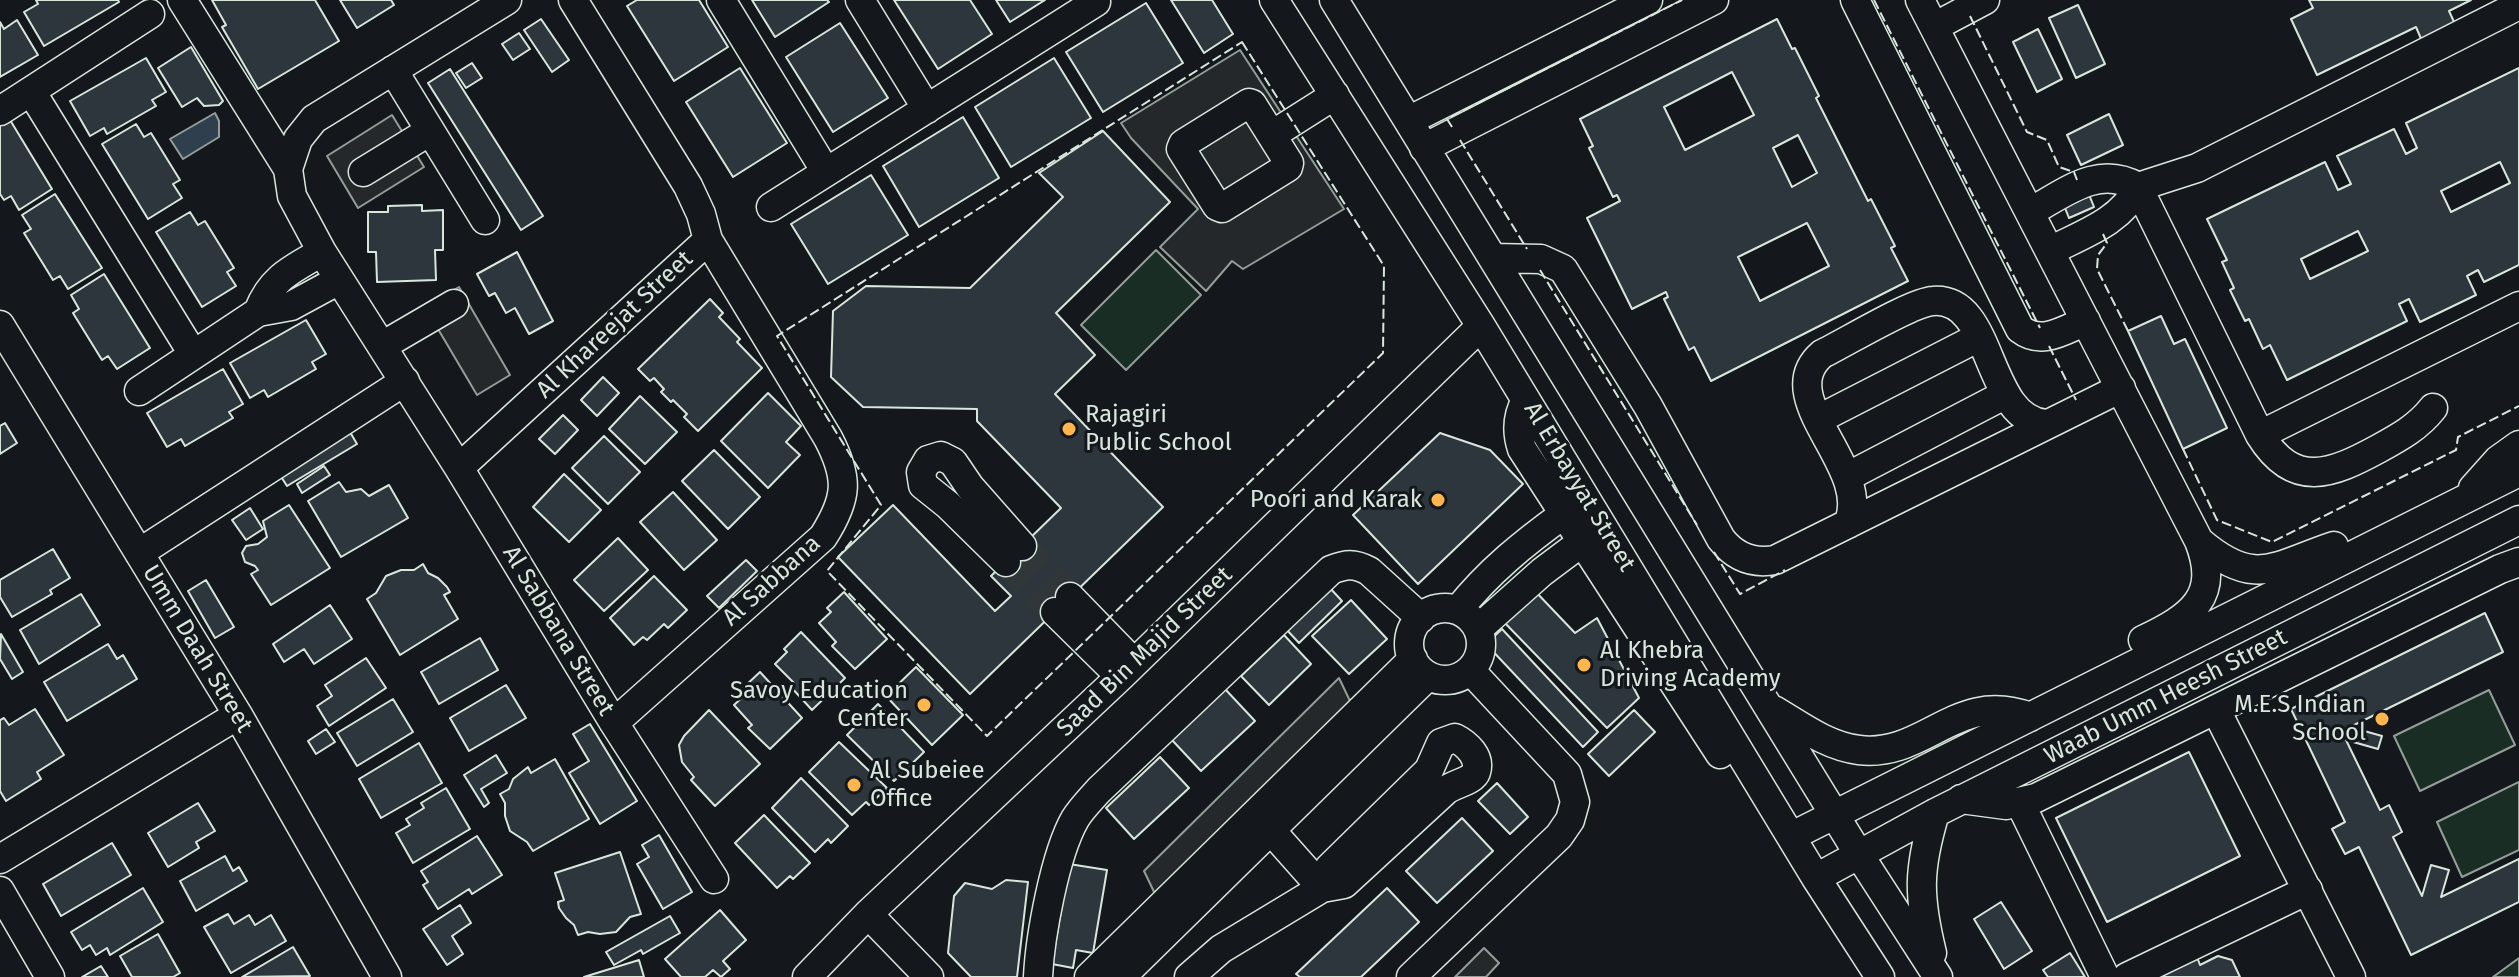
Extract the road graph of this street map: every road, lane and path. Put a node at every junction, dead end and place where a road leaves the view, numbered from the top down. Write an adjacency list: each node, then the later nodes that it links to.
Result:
1 (182, 0): 26 (street, Al Sabbana Street)
2 (507, 0): 17 (street)
3 (573, 0): 33 (street, Al Khareejat Street)
4 (721, 0): 28 (street)
5 (860, 0): 20 (street)
6 (1274, 0): 19 (street, Al Erbayyat Street)
7 (1334, 0): 22 (street, Al Erbayyat Street)
8 (1648, 0): 22 (street)
9 (1714, 0): 25 (street)
10 (1855, 0): 41 (street)
11 (1920, 0): 16 (street)
12 (1985, 0): 16 (street)
13 (1097, 1): 20 (street)
14 (2519, 5): 29 (street)
15 (150, 14): 18 (street)
16 (1934, 27): 31 (street)
17 (393, 70): 23 (street); 26 (street)
18 (31, 91): 21 (street); 46 (street)
19 (1335, 95): 24 (street); 43 (street, Al Erbayyat Street)
20 (927, 109): 28 (street)
21 (0, 111)
22 (1410, 120): 25 (street, Al Erbayyat Street)
23 (430, 131): 27 (street); 32 (street)
24 (1272, 135)
25 (1424, 148): 36 (street, Al Erbayyat Street)
26 (288, 169): 35 (street, Al Sabbana Street)
27 (363, 172)
28 (826, 172): 30 (street)
29 (2138, 187): 31 (street); 34 (street); 55 (street)
30 (771, 207)
31 (2030, 212): 34 (street)
32 (485, 220)
33 (708, 240): 57 (street, Al Khareejat Street); 82 (street, Al Sabbana)
34 (2050, 251): 41 (street)
35 (322, 252): 37 (street, Al Sabbana Street); 40 (street)
36 (1493, 258): 63 (street); 78 (street, Al Erbayyat Street)
37 (339, 280): 40 (street); 45 (street, Al Sabbana Street)
38 (454, 304): 45 (street)
39 (2519, 306): 55 (street)
40 (258, 312): 46 (street)
41 (2086, 321): 48 (street)
42 (0, 325): 67 (street, Umm Daah Street)
43 (1481, 326): 51 (street, Al Erbayyat Street); 74 (street, Saad Bin Majid Street)
44 (1979, 337): 50 (street); 53 (street); 53 (street)
45 (382, 346): 47 (street, Al Sabbana Street)
46 (193, 354): 49 (street)
47 (405, 381): 57 (street, Al Sabbana Street); 67 (street)
48 (2121, 388): 54 (street); 64 (street)
49 (139, 391)
50 (2006, 394): 54 (street); 59 (street)
51 (1526, 400): 61 (street); 88 (street, Al Erbayyat Street)
52 (2433, 408): 55 (street)
53 (1819, 419): 59 (street)
54 (2046, 424): 63 (street)
55 (2260, 435)
56 (2519, 445): 60 (street, Waab Umm Heesh Street)
57 (459, 468): 82 (street, Al Sabbana Street)
58 (2519, 472): 60 (street, Waab Umm Heesh Street)
59 (1847, 477): 63 (street)
60 (2463, 500): 66 (street, Waab Umm Heesh Street)
61 (1564, 514): 65 (street); 71 (street)
62 (2519, 520): 72 (street, Waab Umm Heesh Street)
63 (1848, 524)
64 (2199, 541): 66 (street); 77 (street)
65 (1582, 542): 71 (street); 88 (street)
66 (2378, 543): 77 (street, Waab Umm Heesh Street)
67 (139, 553): 80 (street, Umm Daah Street)
68 (2519, 562): 76 (street)
69 (1063, 604): 74 (street)
70 (1421, 618): 71 (street); 73 (street); 101 (street)
71 (1468, 620): 75 (street)
72 (2273, 644): 76 (street); 83 (street, Waab Umm Heesh Street)
73 (1420, 667): 75 (street); 87 (street)
74 (1127, 670): 96 (street, Saad Bin Majid Street)
75 (1470, 670): 105 (street)
76 (2288, 674): 79 (street)
77 (2112, 676): 81 (street, Waab Umm Heesh Street)
78 (1769, 707): 81 (street); 86 (street, Al Erbayyat Street)
79 (2216, 710): 84 (street); 94 (street)
80 (238, 715): 90 (street); 98 (street, Umm Daah Street)
81 (2030, 717): 86 (street, Waab Umm Heesh Street)
82 (614, 723): 92 (street, Al Sabbana Street)
83 (1961, 799): 84 (street); 85 (street, Waab Umm Heesh Street)
84 (2020, 803): 108 (street)
85 (1935, 813): 89 (street, Waab Umm Heesh Street); 107 (street)
86 (1835, 815): 88 (street, Waab Umm Heesh Street); 89 (street, Al Erbayyat Street)
87 (1263, 822): 93 (street); 102 (street); 103 (street)
88 (1792, 836): 91 (street, Al Erbayyat Street)
89 (1858, 853): 91 (street, Waab Umm Heesh Street); 107 (street, Al Erbayyat Street)
90 (0, 859)
91 (1816, 878): 106 (street, Al Erbayyat Street)
92 (714, 879)
93 (1322, 888): 93 (street); 104 (street)
94 (2308, 890): 109 (street); 110 (street)
95 (0, 891): 97 (street)
96 (868, 914): 99 (street, Saad Bin Majid Street); 100 (street)
97 (50, 977)
98 (387, 977)
99 (807, 977)
100 (929, 977)
101 (1038, 977)
102 (1089, 977)
103 (1121, 977)
104 (1189, 977)
105 (1411, 977)
106 (1880, 977)
107 (1938, 977)
108 (2105, 977)
109 (2127, 977)
110 (2351, 977)

